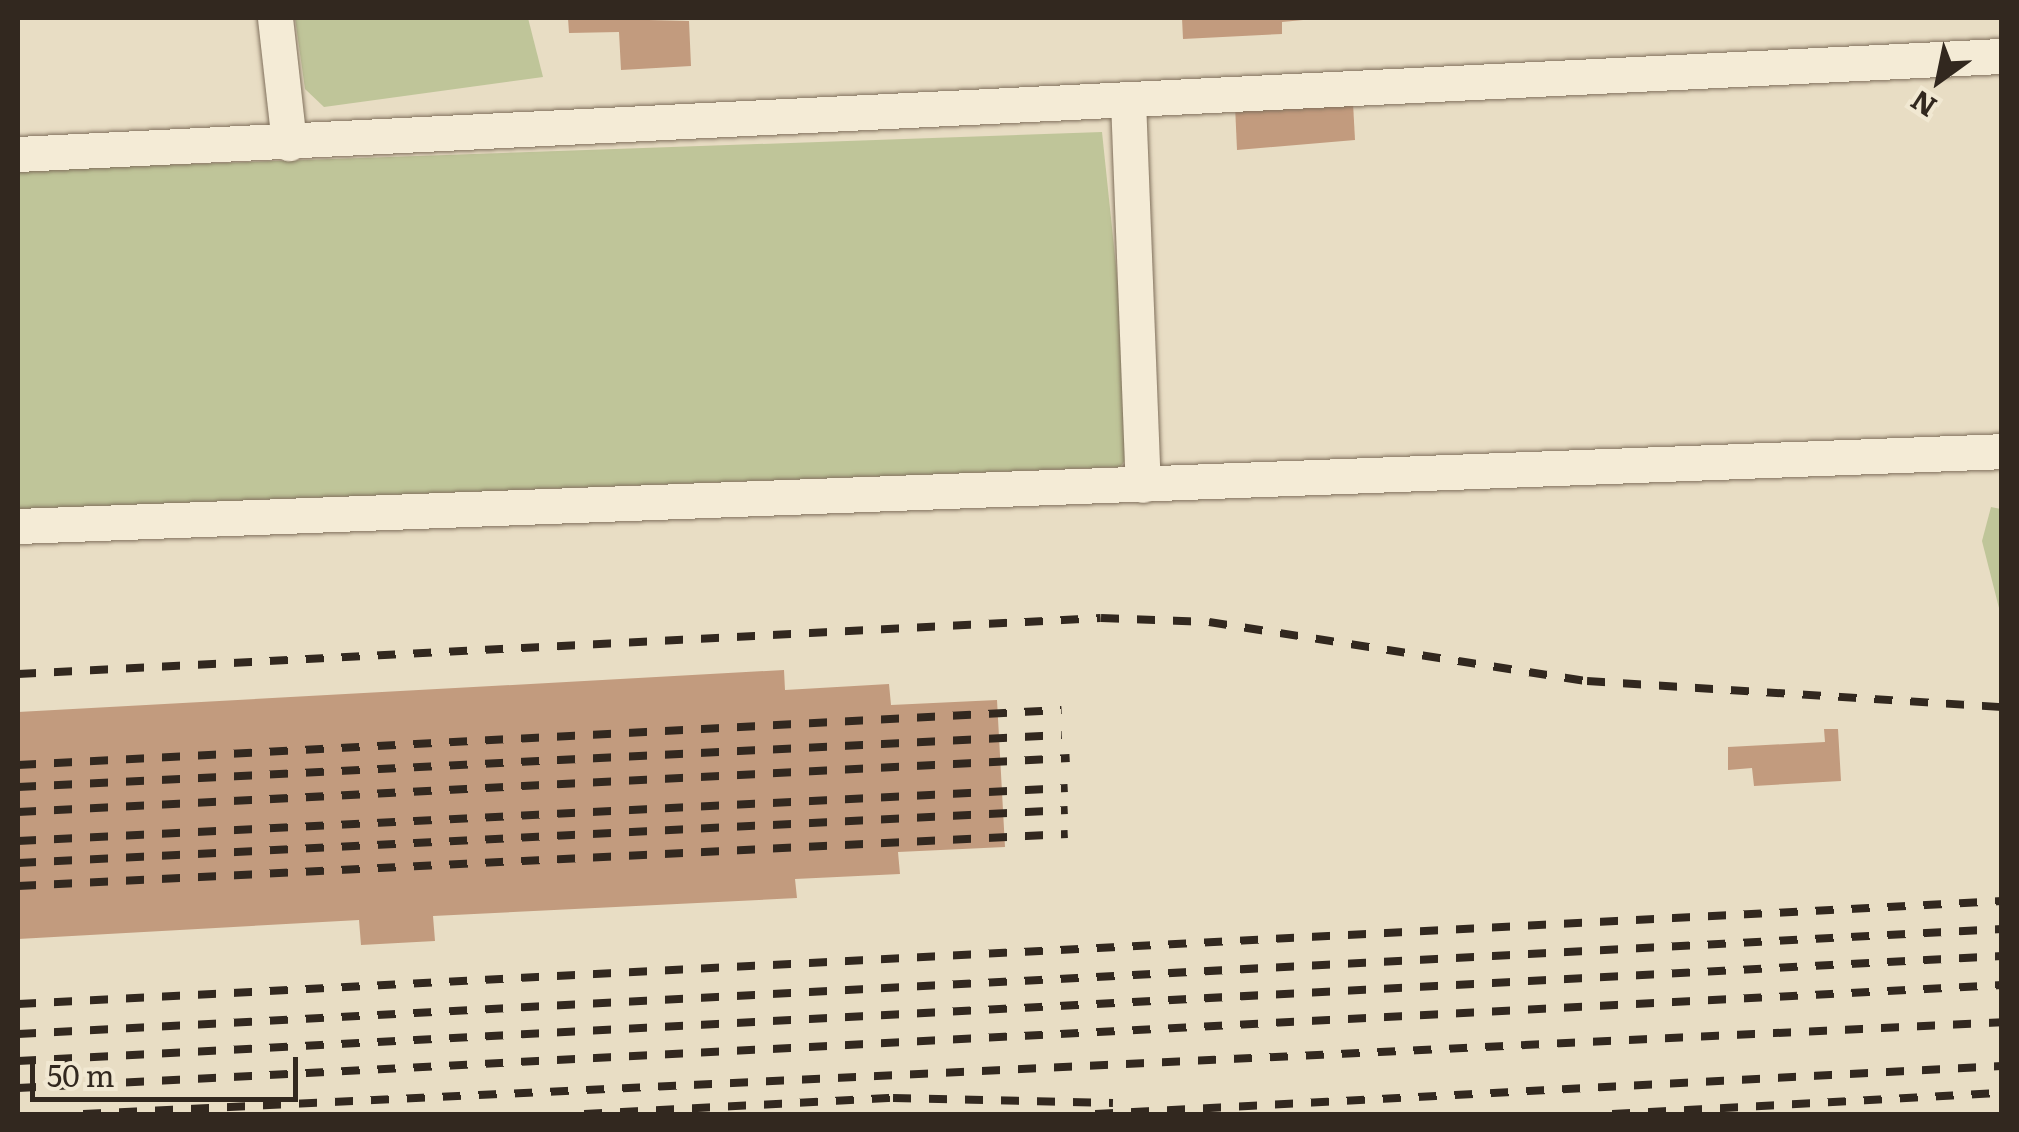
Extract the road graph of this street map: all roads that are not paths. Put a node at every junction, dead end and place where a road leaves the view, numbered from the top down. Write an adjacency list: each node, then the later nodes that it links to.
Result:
1 (275, 18): 4 (lane)
2 (2002, 56): 3 (lane)
3 (1128, 100): 4 (lane); 7 (lane)
4 (289, 143): 5 (lane)
5 (18, 154)
6 (2002, 451): 7 (lane)
7 (1144, 485): 8 (lane)
8 (18, 526)

